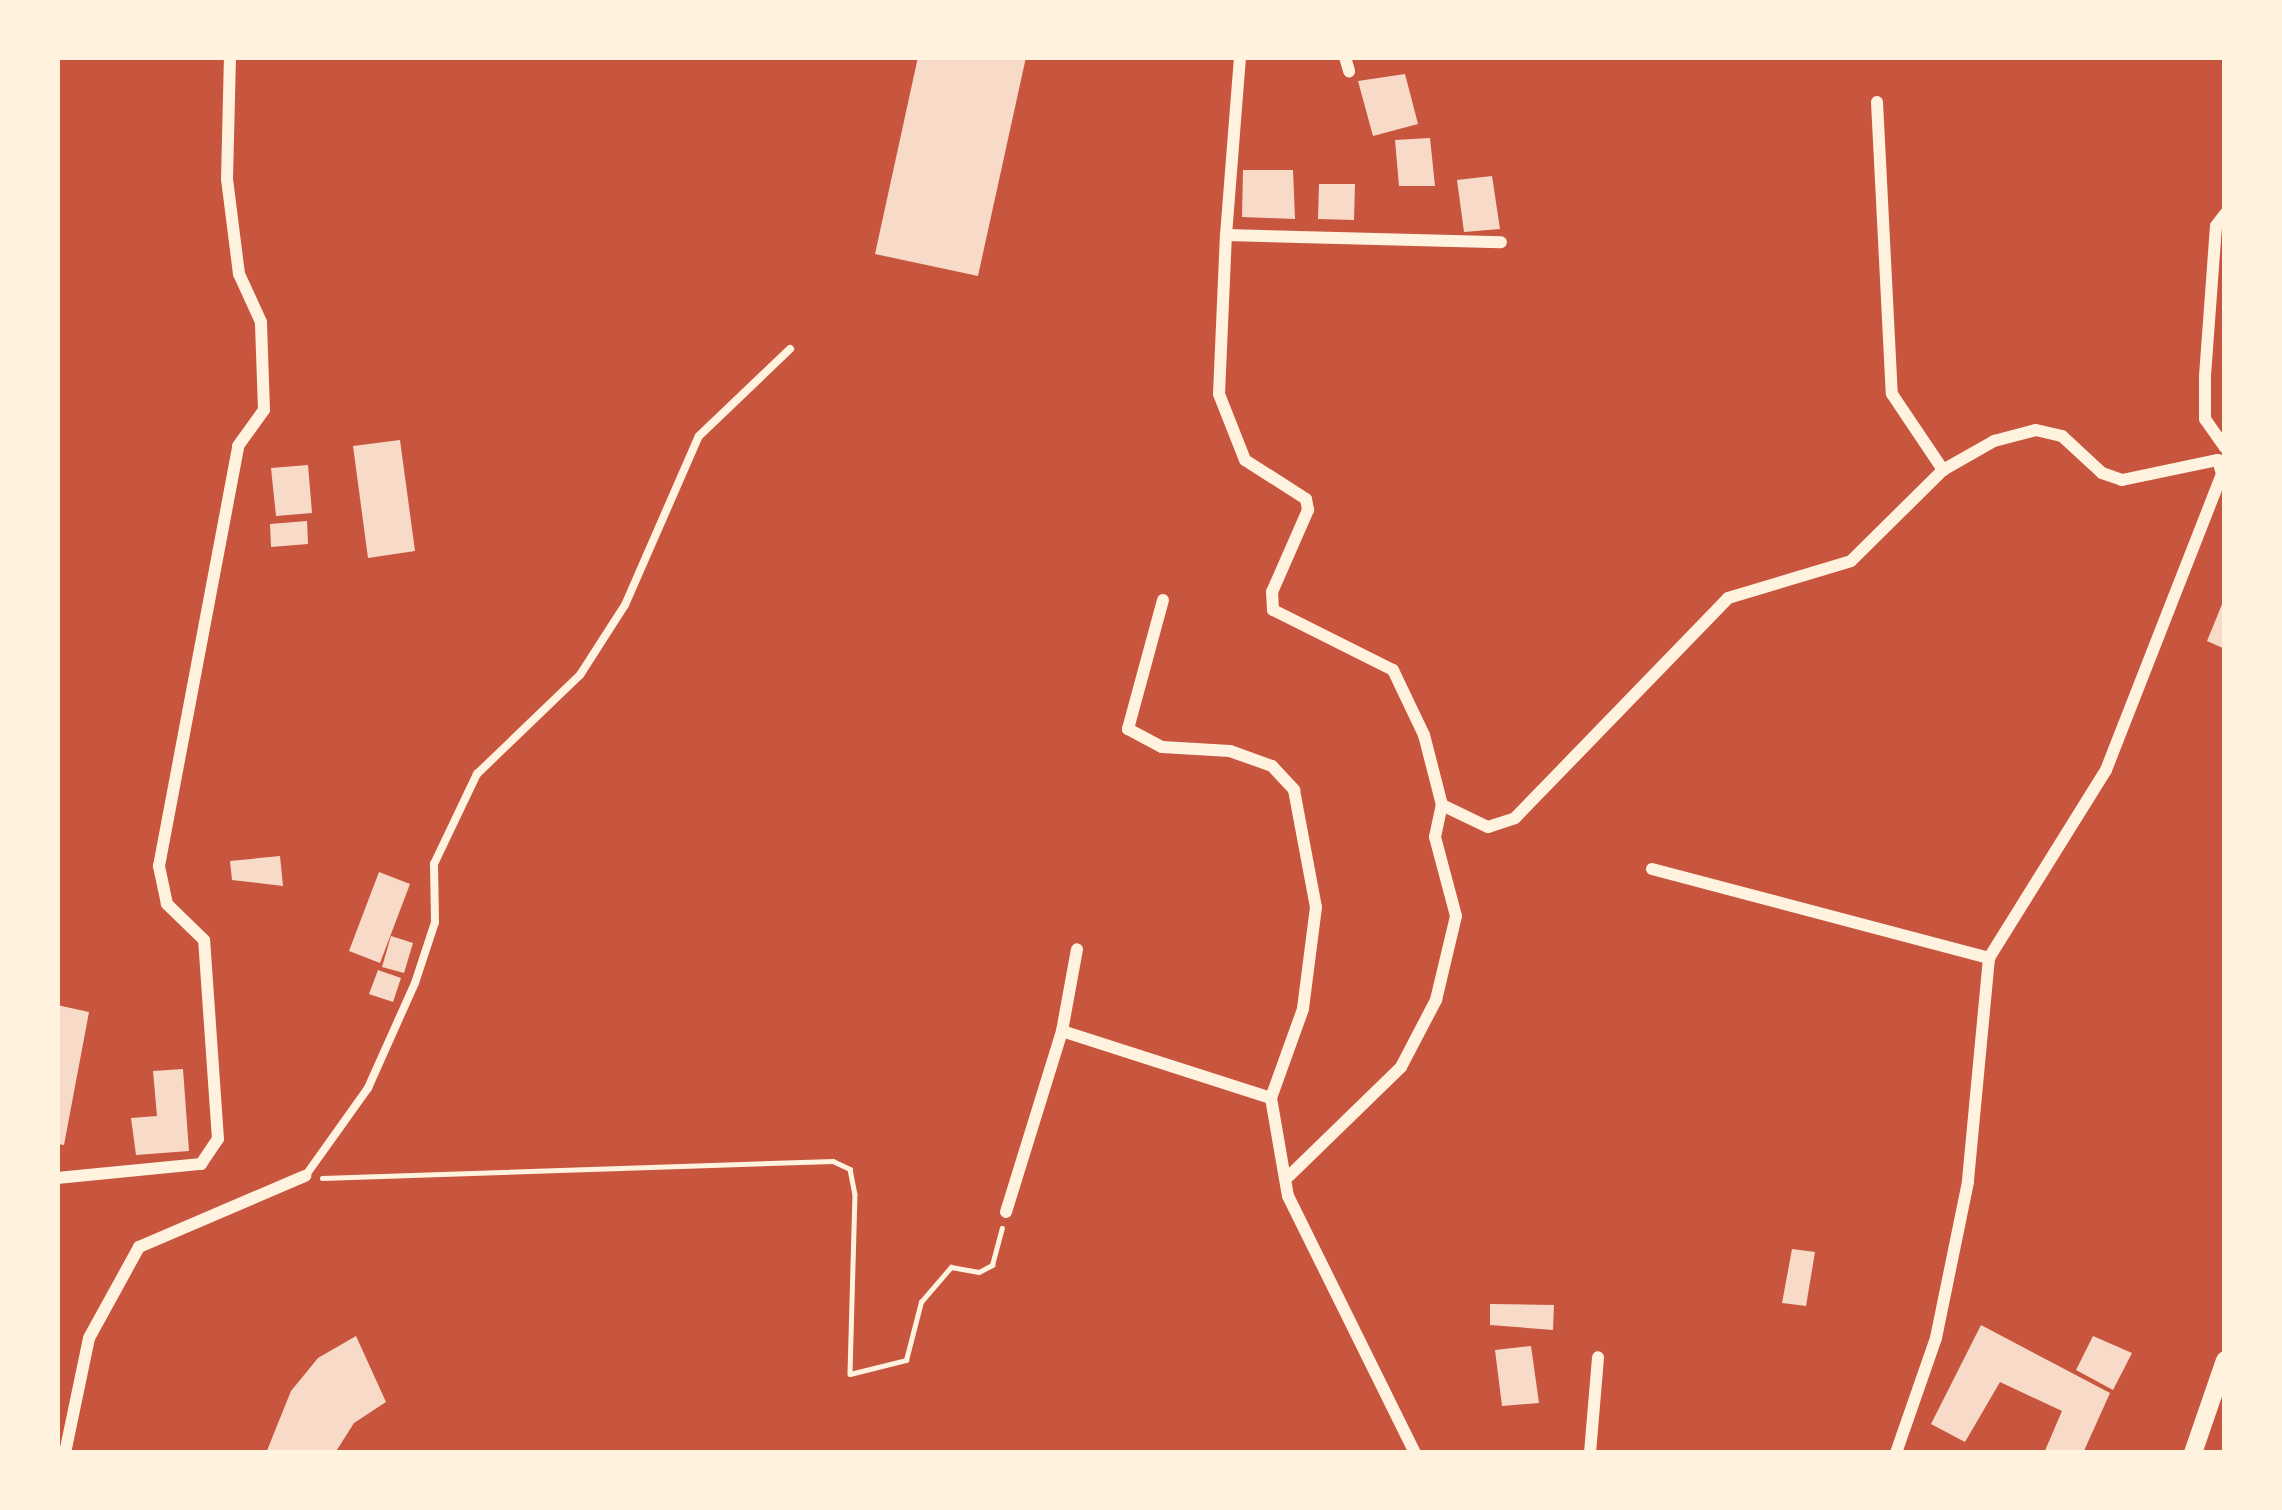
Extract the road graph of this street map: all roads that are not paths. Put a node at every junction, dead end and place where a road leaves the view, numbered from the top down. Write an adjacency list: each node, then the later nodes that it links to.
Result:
1 (230, 57): 19 (street)
2 (1240, 57): 5 (street)
3 (1877, 102): 9 (street)
4 (2225, 214): 8 (street)
5 (1226, 235): 6 (street); 11 (street)
6 (1501, 242)
7 (790, 349): 17 (lane)
8 (2225, 448)
9 (1943, 470): 11 (street); 14 (street)
10 (1163, 600): 16 (street)
11 (1442, 805): 18 (street)
12 (1652, 868): 14 (street)
13 (1077, 949): 15 (street)
14 (1989, 958): 26 (street)
15 (1062, 1031): 16 (street); 20 (street)
16 (1271, 1098): 18 (street)
17 (305, 1176): 23 (street)
18 (1289, 1176): 24 (street)
19 (57, 1178)
20 (1006, 1212)
21 (1598, 1357): 25 (street)
22 (2225, 1360): 27 (street)
23 (65, 1453)
24 (1415, 1453)
25 (1590, 1453)
26 (1896, 1453)
27 (2193, 1453)

